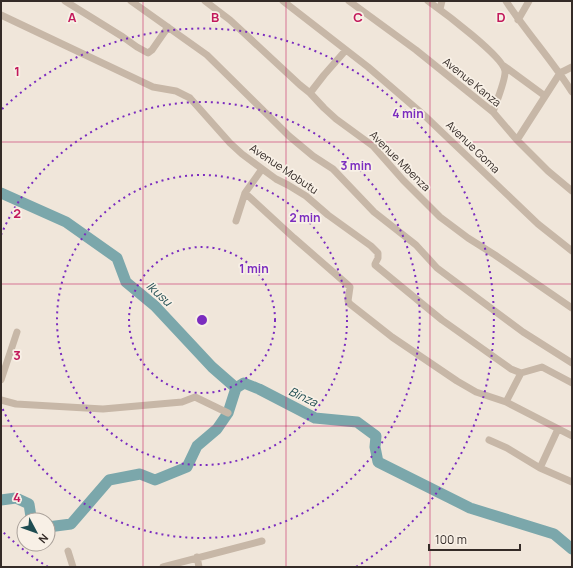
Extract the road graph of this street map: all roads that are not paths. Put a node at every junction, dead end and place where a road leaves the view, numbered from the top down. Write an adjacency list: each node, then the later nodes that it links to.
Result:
1 (65, 1): 13 (street)
2 (131, 1): 13 (street)
3 (206, 1): 19 (street, Avenue Mbenza)
4 (283, 1): 14 (street, Avenue Goma)
5 (349, 1): 21 (street, Avenue Kanza)
6 (428, 1): 10 (street)
7 (442, 1): 10 (street)
8 (506, 1): 12 (street)
9 (529, 1): 12 (street)
10 (440, 9): 15 (street)
11 (1, 15): 23 (street, Avenue Mobutu)
12 (518, 20): 17 (street)
13 (168, 27): 30 (street)
14 (345, 50): 19 (street); 27 (street, Avenue Goma)
15 (504, 66): 20 (street); 21 (street)
16 (572, 67): 17 (street)
17 (560, 73): 18 (street); 20 (street)
18 (572, 92)
19 (310, 93): 28 (street, Avenue Mbenza)
20 (545, 96): 22 (street)
21 (493, 112): 22 (street, Avenue Kanza)
22 (517, 140): 24 (street, Avenue Kanza)
23 (262, 169): 25 (street); 31 (street, Avenue Mobutu)
24 (572, 191)
25 (245, 193): 26 (street); 35 (street)
26 (236, 221)
27 (572, 251)
28 (572, 308)
29 (17, 332): 32 (street)
30 (572, 363)
31 (521, 373): 33 (street); 35 (street)
32 (1, 380)
33 (572, 383)
34 (1, 400): 36 (street)
35 (506, 402): 37 (street)
36 (228, 413)
37 (558, 429): 38 (street); 40 (street)
38 (572, 436)
39 (489, 440): 40 (street)
40 (540, 468): 41 (street)
41 (572, 482)
42 (262, 541): 44 (street)
43 (68, 551): 45 (street)
44 (197, 557): 46 (street); 47 (street)
45 (74, 567)
46 (163, 567)
47 (199, 567)

